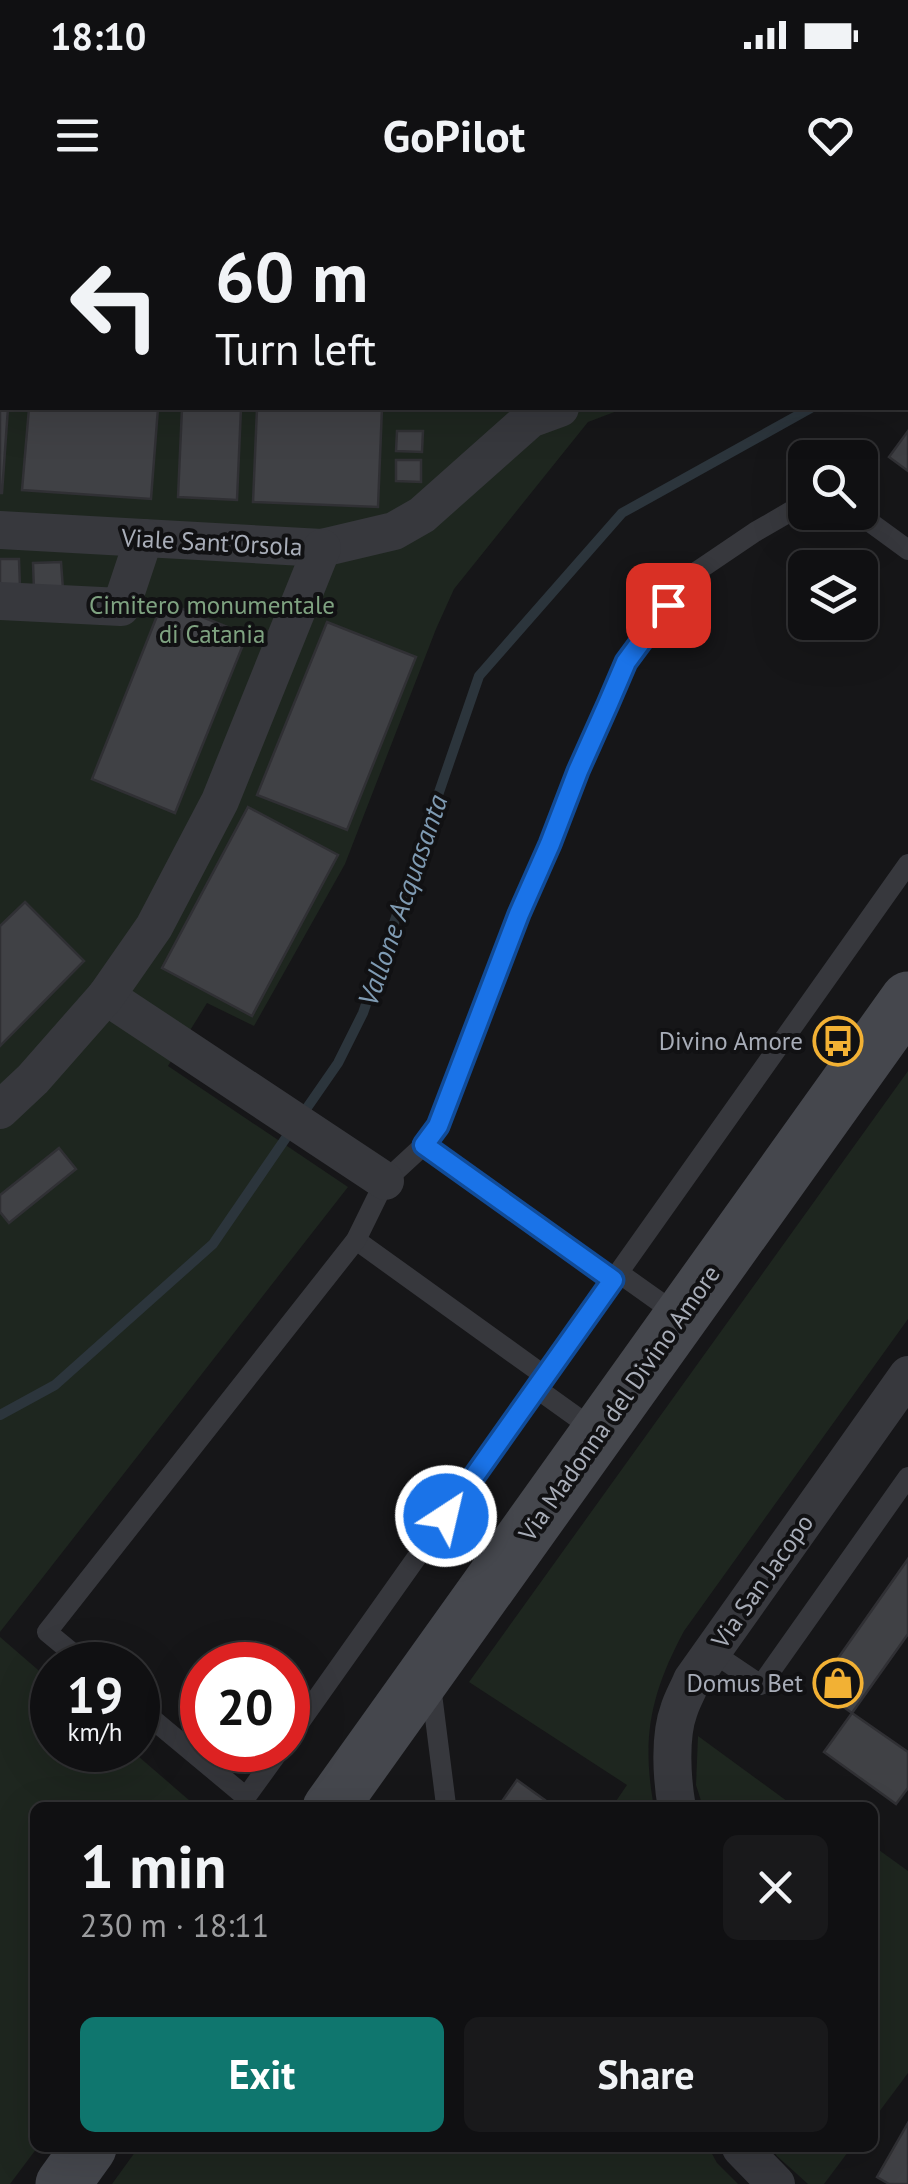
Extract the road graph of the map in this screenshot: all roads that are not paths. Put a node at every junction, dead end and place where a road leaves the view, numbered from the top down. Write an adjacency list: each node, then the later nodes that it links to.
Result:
1 (555, 410): 6 (street, Viale Sant'Orsola)
2 (788, 514): 13 (lane)
3 (878, 528): 7 (lane)
4 (0, 530): 5 (street, Viale Sant'Orsola)
5 (144, 538): 6 (street, Viale Sant'Orsola); 8 (street)
6 (322, 548): 10 (street)
7 (908, 550)
8 (0, 601)
9 (908, 864): 16 (lane)
10 (106, 996): 12 (street); 14 (street)
11 (908, 998): 17 (main road, Via Madonna del Divino Amore)
12 (0, 1110)
13 (424, 1145): 14 (lane); 16 (lane)
14 (372, 1172): 15 (lane)
15 (356, 1240): 18 (lane); 22 (lane)
16 (616, 1277): 17 (lane); 18 (lane)
17 (680, 1316): 20 (main road, Via Madonna del Divino Amore)
18 (541, 1382): 20 (lane); 25 (lane)
19 (903, 1391): 23 (street, Via San Jacopo)
20 (598, 1432): 24 (main road, Via Madonna del Divino Amore)
21 (908, 1476): 23 (lane)
22 (59, 1642)
23 (712, 1652): 32 (street, Via San Jacopo)
24 (429, 1670): 30 (main road, Via Madonna del Divino Amore); 31 (lane)
25 (310, 1708)
26 (160, 1725): 27 (lane)
27 (180, 1742)
28 (216, 1772): 29 (lane)
29 (264, 1772)
30 (334, 1802)
31 (446, 1802)
32 (676, 1802)
33 (86, 2152): 35 (main road)
34 (745, 2152): 36 (street)
35 (64, 2184)
36 (776, 2184)

